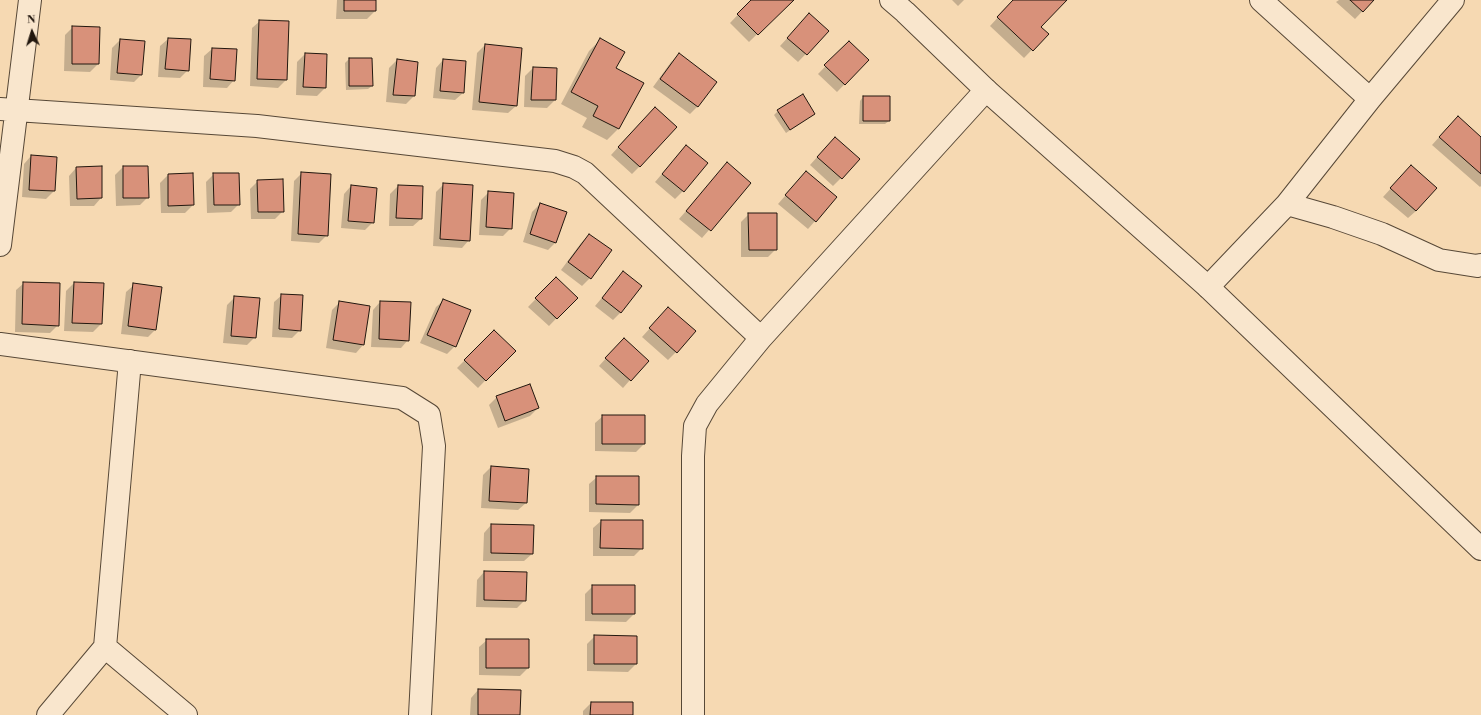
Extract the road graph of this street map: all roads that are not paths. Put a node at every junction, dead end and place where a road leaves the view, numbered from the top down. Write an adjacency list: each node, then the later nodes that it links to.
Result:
1 (30, 0): 7 (street)
2 (891, 0): 5 (street)
3 (1261, 0): 6 (street)
4 (1453, 0): 6 (street)
5 (986, 90): 11 (street); 12 (street)
6 (1370, 99): 8 (street)
7 (9, 110): 9 (street); 12 (street)
8 (1287, 204): 10 (street); 11 (street)
9 (0, 245)
10 (1481, 265)
11 (1208, 287): 15 (street)
12 (761, 338): 20 (street)
13 (0, 344): 14 (street)
14 (130, 361): 16 (street); 19 (street)
15 (1481, 549)
16 (105, 646): 17 (street); 18 (street)
17 (48, 715)
18 (186, 715)
19 (420, 715)
20 (693, 715)

